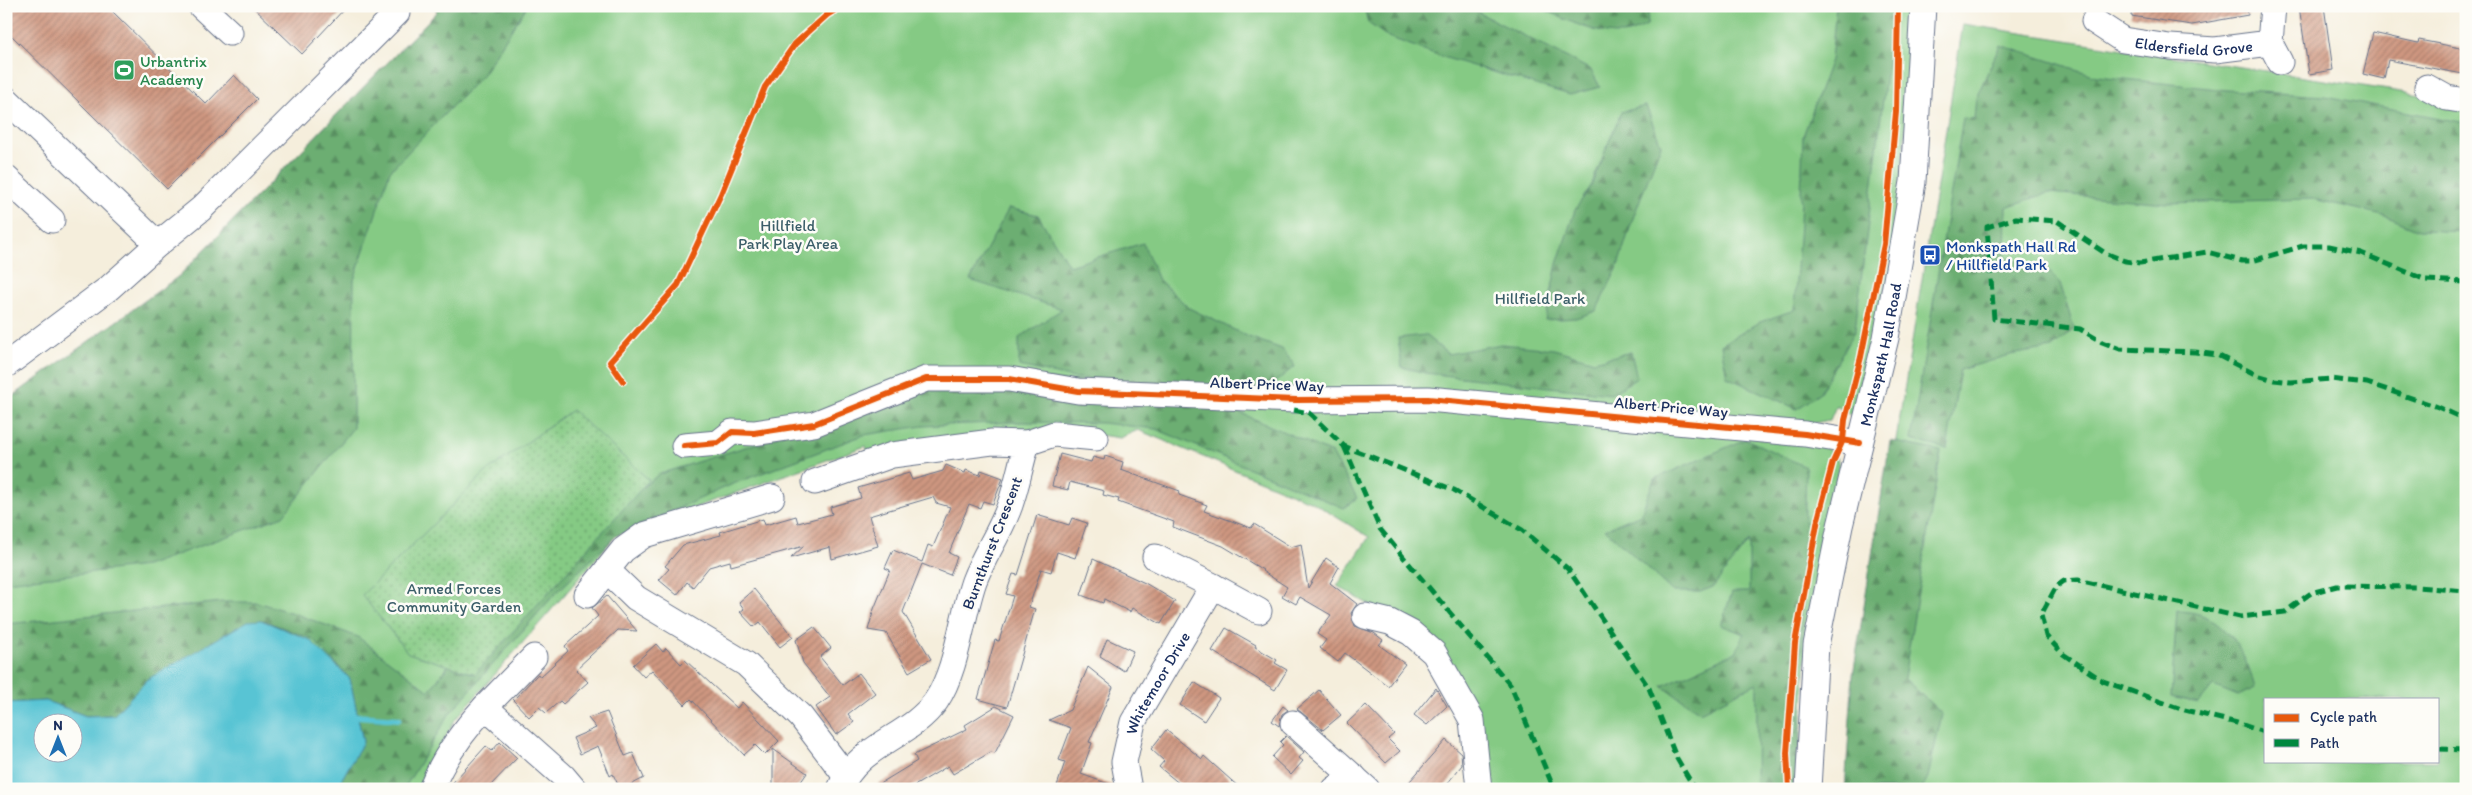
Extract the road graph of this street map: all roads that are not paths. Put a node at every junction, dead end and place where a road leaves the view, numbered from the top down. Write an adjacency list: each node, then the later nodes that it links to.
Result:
1 (201, 6): 6 (street)
2 (397, 6): 12 (street)
3 (1923, 6): 16 (street, Monkspath Hall Road)
4 (2273, 6): 5 (street, Eldersfield Grove)
5 (2094, 20)
6 (230, 33)
7 (2427, 87): 9 (street)
8 (6, 100): 12 (street)
9 (2466, 101)
10 (6, 178): 11 (street)
11 (52, 220)
12 (158, 244): 13 (street)
13 (6, 365)
14 (1096, 438): 15 (street)
15 (1027, 443): 18 (street); 29 (street, Burnthurst Crescent)
16 (1860, 443): 17 (street, Albert Price Way); 35 (street, Monkspath Hall Road)
17 (684, 446)
18 (815, 482)
19 (772, 497): 21 (street)
20 (1155, 557): 22 (street)
21 (607, 570): 23 (street); 29 (street, Burnthurst Crescent)
22 (1213, 586): 24 (street); 34 (street, Whitemoor Drive)
23 (587, 595)
24 (1259, 611)
25 (1365, 616): 30 (street)
26 (534, 657): 27 (street)
27 (485, 707): 32 (street); 33 (street)
28 (1293, 724): 31 (street)
29 (842, 782)
30 (1479, 783)
31 (1352, 785)
32 (431, 789)
33 (574, 789)
34 (1129, 789)
35 (1808, 789)

